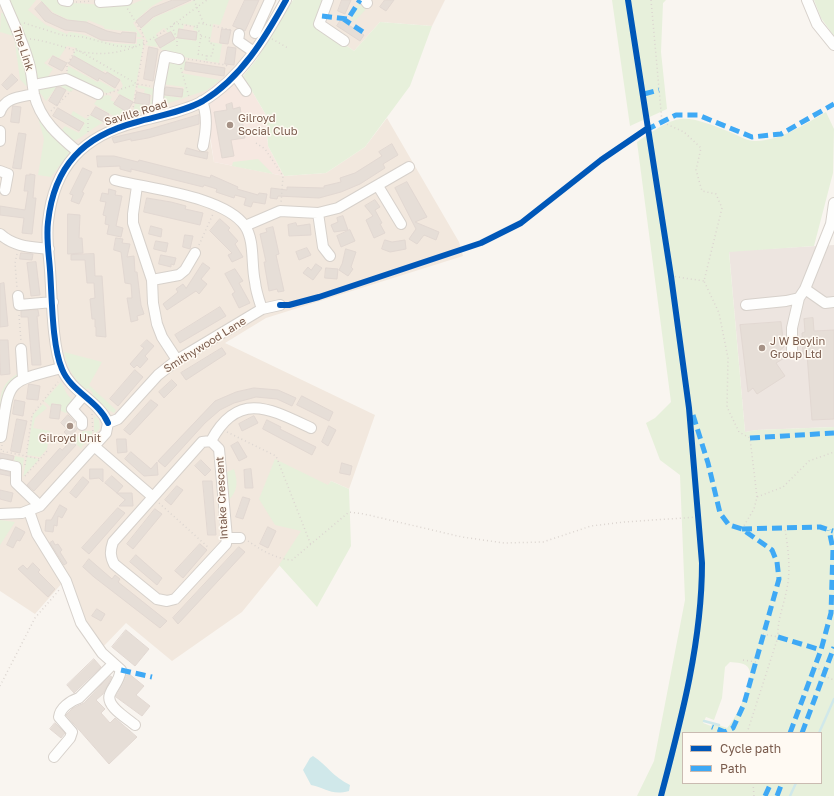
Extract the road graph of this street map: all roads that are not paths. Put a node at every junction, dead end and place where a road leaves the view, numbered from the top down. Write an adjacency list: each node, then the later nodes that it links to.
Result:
1 (126, 0): 6 (street)
2 (270, 0): 8 (street)
3 (286, 0): 9 (street, Saville Road)
4 (328, 0): 12 (street)
5 (807, 0): 13 (street)
6 (100, 2)
7 (4, 5): 17 (street, The Link)
8 (260, 24): 9 (street); 10 (street)
9 (268, 32): 14 (street, Saville Road)
10 (255, 33)
11 (239, 34): 14 (street)
12 (344, 42)
13 (834, 45)
14 (254, 52): 16 (street, Saville Road)
15 (179, 59): 22 (street)
16 (234, 73): 18 (street); 20 (street, Saville Road)
17 (34, 89): 19 (street); 21 (street); 26 (street, The Link)
18 (246, 91)
19 (98, 94)
20 (202, 102): 22 (street, Saville Road); 25 (street)
21 (0, 112)
22 (157, 116): 26 (street, Saville Road)
23 (0, 131): 24 (street)
24 (0, 141)
25 (204, 146)
26 (78, 152): 38 (street, Saville Road)
27 (402, 169): 31 (street)
28 (0, 171): 32 (street)
29 (115, 180): 30 (street)
30 (137, 186): 36 (street); 41 (street)
31 (378, 186): 34 (street); 35 (street)
32 (6, 190)
33 (834, 203): 42 (street)
34 (318, 213): 36 (street); 39 (street)
35 (396, 220)
36 (245, 226): 49 (street)
37 (0, 234): 38 (street)
38 (49, 249): 45 (street, Saville Road)
39 (330, 256)
40 (190, 257): 41 (street)
41 (152, 280): 52 (street)
42 (805, 289): 43 (street); 46 (street)
43 (799, 298): 48 (street); 51 (street)
44 (18, 300): 45 (street)
45 (53, 302): 53 (street, Saville Road)
46 (834, 302)
47 (280, 305): 49 (street, Smithywood Lane)
48 (746, 305)
49 (262, 309): 52 (street, Smithywood Lane)
50 (22, 349): 54 (street)
51 (792, 353)
52 (177, 360): 56 (street, Smithywood Lane)
53 (63, 372): 54 (street); 55 (street, Saville Road)
54 (23, 378): 58 (street)
55 (83, 396): 56 (street, Saville Road); 57 (street)
56 (108, 423): 62 (street, Smithywood Lane)
57 (82, 425)
58 (1, 426): 60 (street)
59 (311, 428): 61 (street, Intake Crescent)
60 (1, 437)
61 (211, 441): 64 (street, Intake Crescent); 68 (street, Intake Crescent)
62 (94, 446): 64 (street); 65 (street, Smithywood Lane)
63 (2, 464): 65 (street)
64 (153, 498): 68 (street, Intake Crescent)
65 (40, 506): 66 (street, Smithywood Lane)
66 (25, 512): 67 (street); 70 (street)
67 (0, 514)
68 (227, 538): 69 (street)
69 (240, 538)
70 (113, 664): 71 (street); 72 (street)
71 (135, 725)
72 (54, 757)

